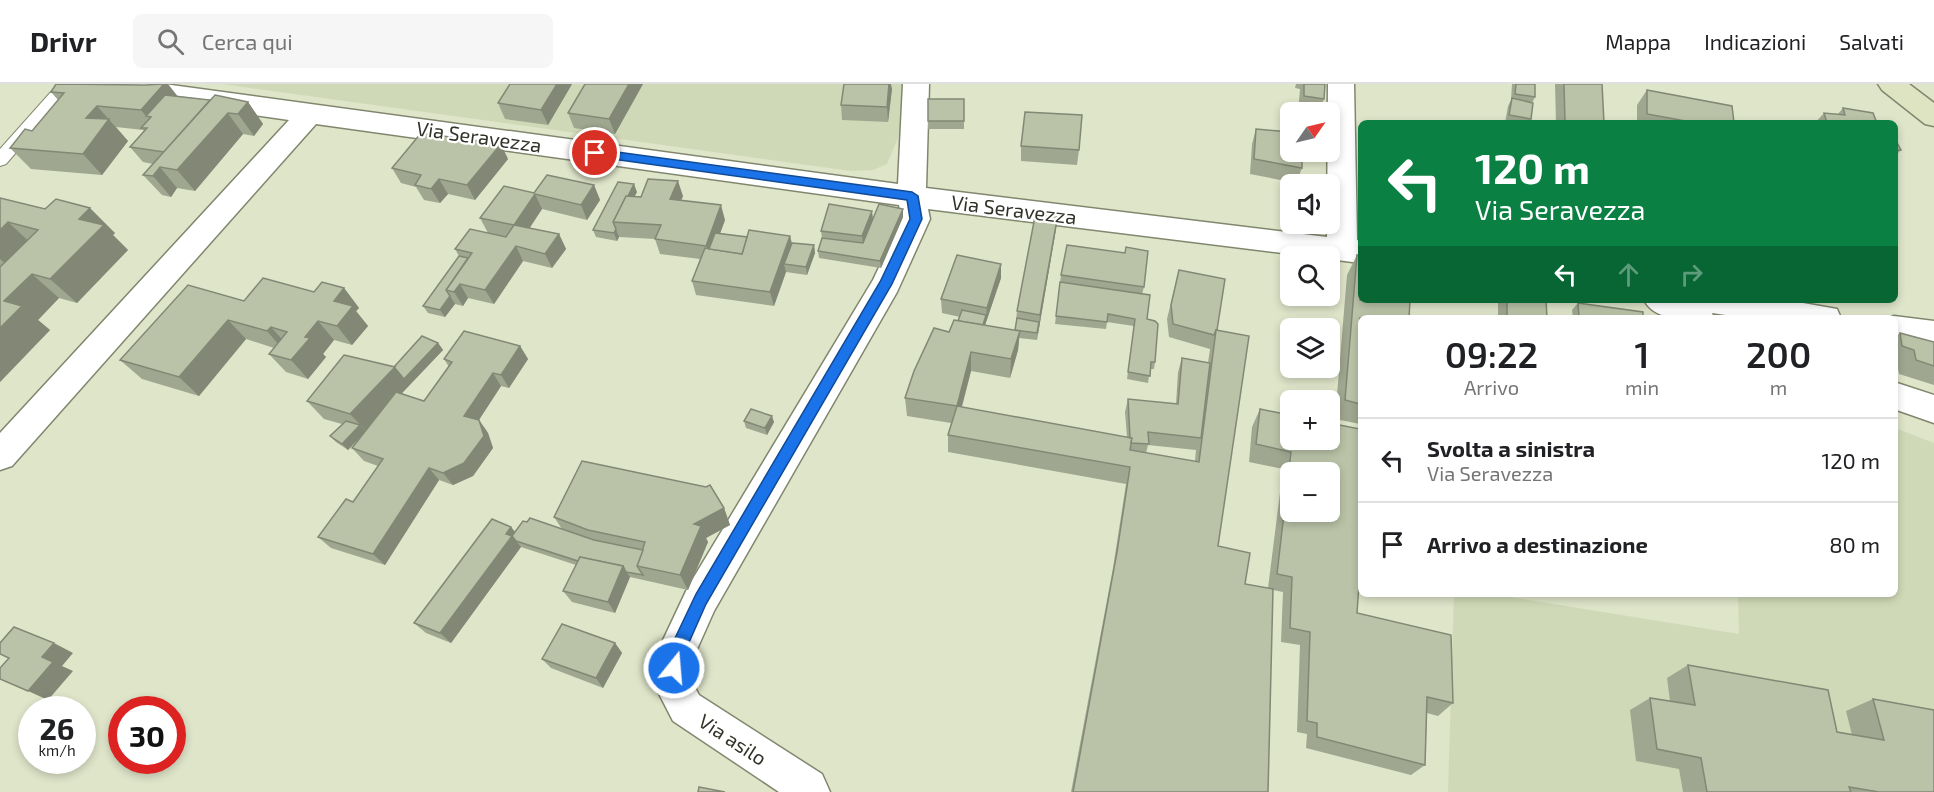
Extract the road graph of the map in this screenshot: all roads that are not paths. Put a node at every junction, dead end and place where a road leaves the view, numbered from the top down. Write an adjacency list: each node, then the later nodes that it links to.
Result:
1 (67, 84): 8 (lane)
2 (100, 84): 6 (street, Via Seravezza)
3 (916, 84): 9 (street, Via asilo)
4 (1341, 84): 10 (street)
5 (1891, 84): 7 (main road)
6 (311, 112): 9 (street, Via Seravezza); 19 (street)
7 (1934, 117)
8 (0, 160)
9 (912, 196): 10 (street, Via Seravezza); 20 (street, Via asilo)
10 (1351, 251)
11 (1666, 303): 13 (street)
12 (1726, 303): 14 (street)
13 (1692, 315)
14 (1806, 315)
15 (1898, 328): 16 (street)
16 (1934, 333)
17 (1898, 396): 18 (street)
18 (1934, 409)
19 (0, 456)
20 (810, 792)

